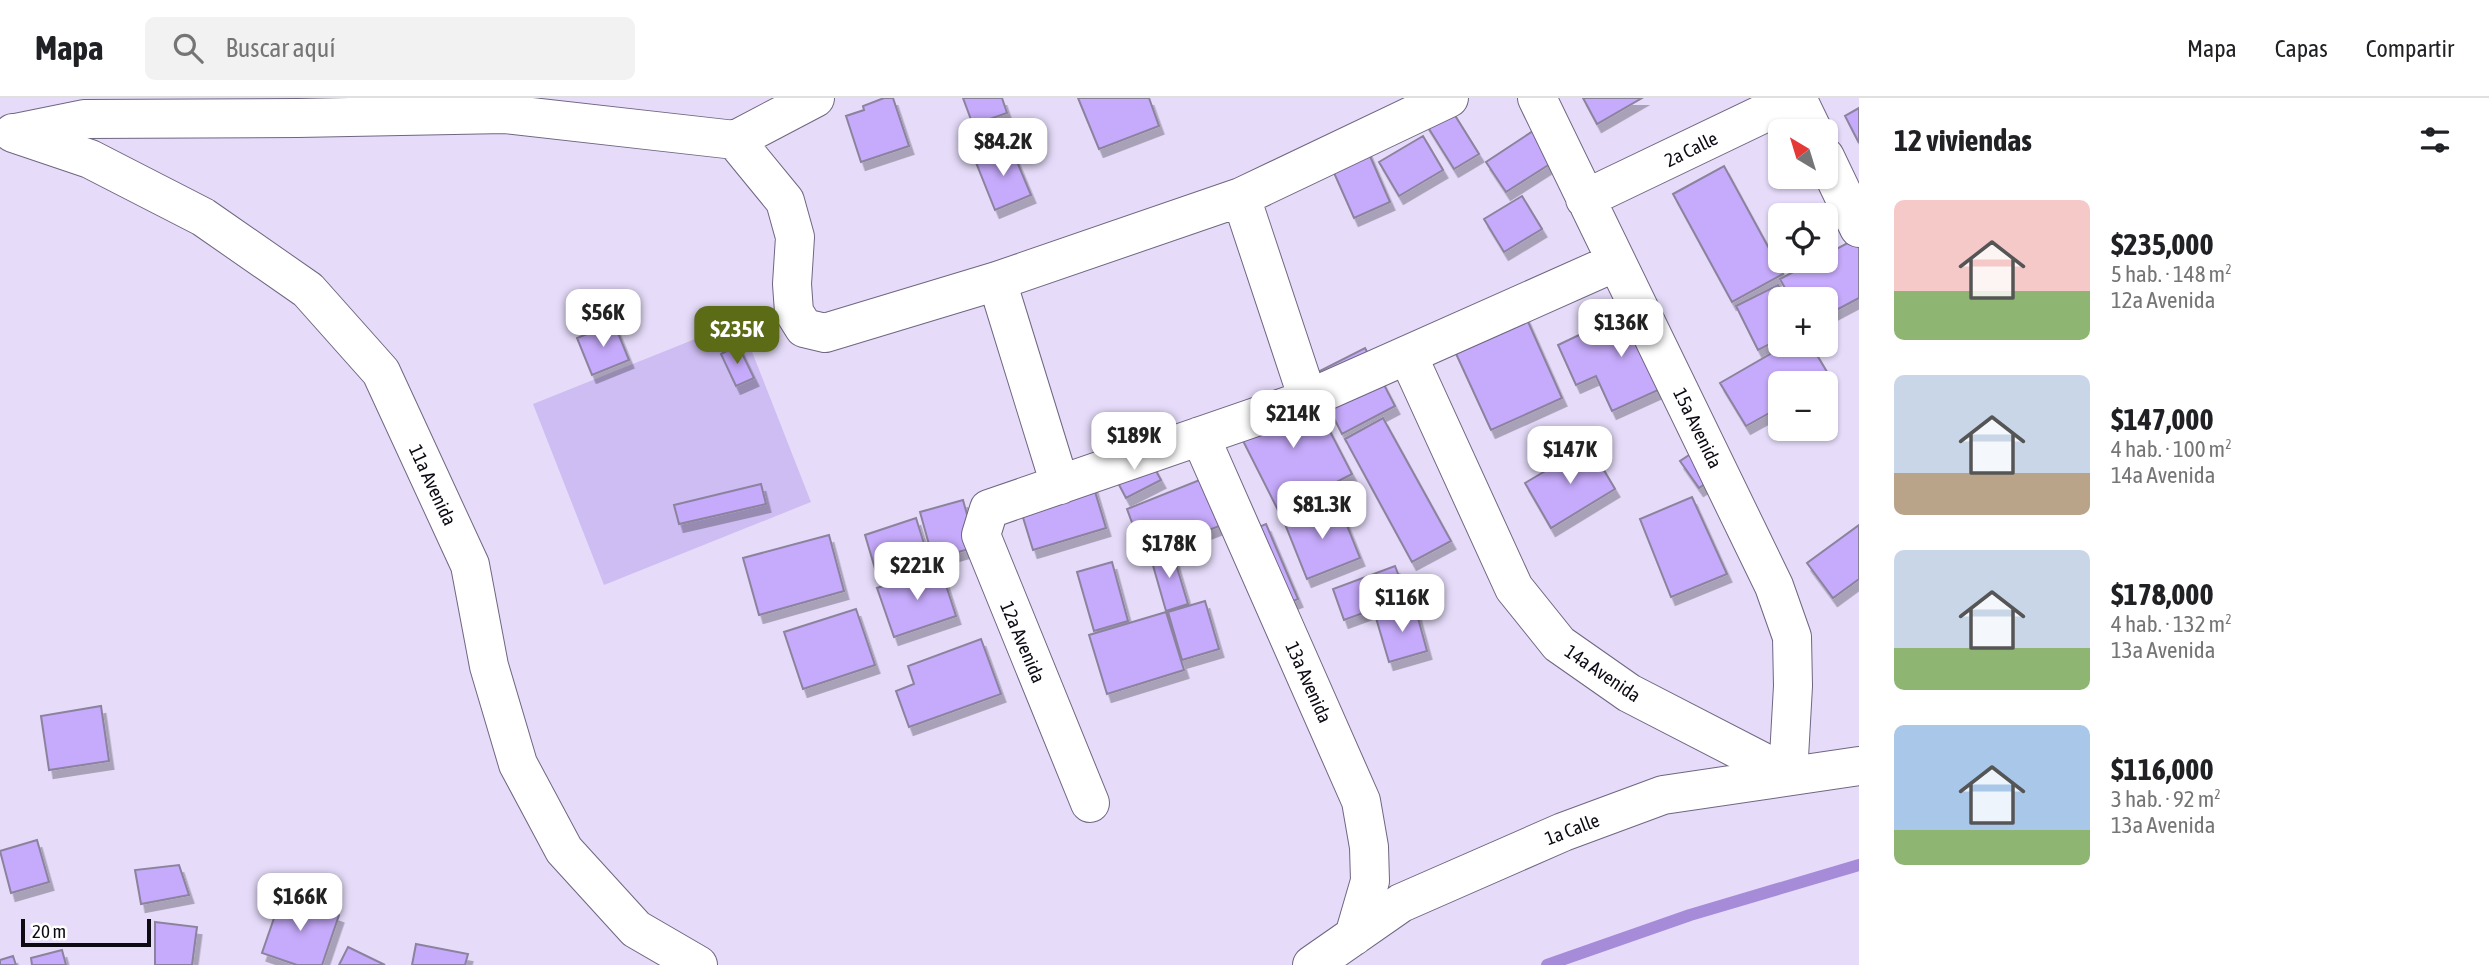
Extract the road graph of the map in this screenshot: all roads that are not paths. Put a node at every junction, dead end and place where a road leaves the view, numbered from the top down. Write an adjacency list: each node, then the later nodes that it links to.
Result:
1 (815, 98): 8 (street)
2 (1449, 98): 10 (street)
3 (1537, 98): 11 (street, 15a Avenida)
4 (1797, 98): 6 (street); 11 (street, 2a Calle)
5 (503, 106): 7 (street); 8 (street)
6 (1807, 119)
7 (6, 136): 23 (street, 11a Avenida)
8 (734, 141): 14 (street)
9 (1838, 184): 12 (street)
10 (1241, 197): 14 (street); 16 (street)
11 (1585, 199): 13 (street, 15a Avenida)
12 (1859, 228)
13 (1616, 262): 15 (street); 20 (street, 15a Avenida)
14 (997, 281): 18 (street)
15 (1408, 356): 16 (street); 20 (street, 14a Avenida)
16 (1308, 399): 17 (street)
17 (1200, 436): 18 (street); 22 (street, 13a Avenida)
18 (1060, 485): 21 (street, 12a Avenida)
19 (1859, 766): 20 (street, 1a Calle)
20 (1788, 775): 22 (street, 1a Calle)
21 (1090, 803)
22 (1354, 936): 24 (street, 1a Calle)
23 (698, 965)
24 (1312, 965)

